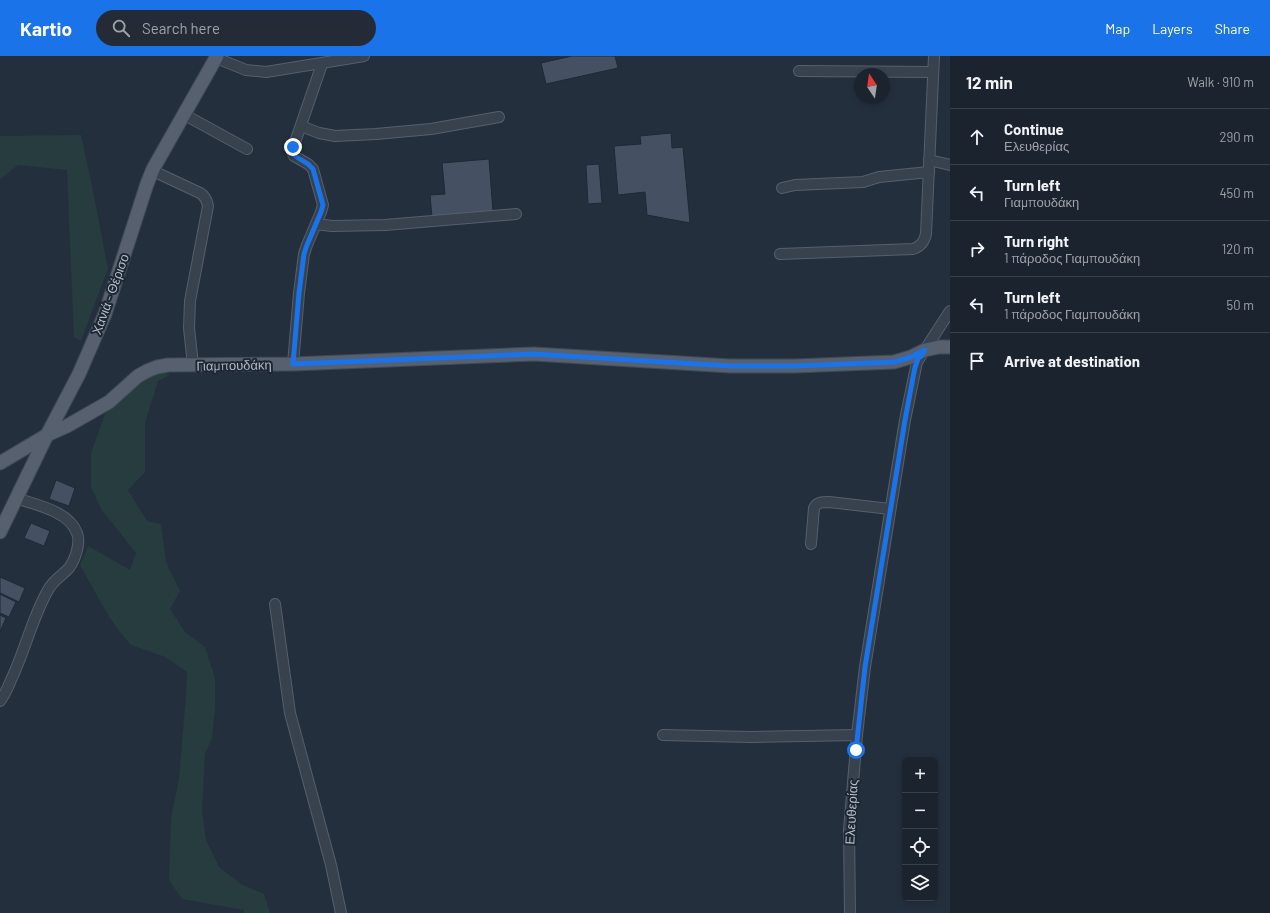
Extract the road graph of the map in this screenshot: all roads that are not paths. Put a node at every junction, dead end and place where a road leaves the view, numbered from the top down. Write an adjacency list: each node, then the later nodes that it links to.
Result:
1 (364, 56): 4 (street)
2 (934, 56): 6 (street)
3 (217, 57): 4 (street); 7 (main road, Χανιά - Θέρισο)
4 (322, 64): 9 (street)
5 (799, 71): 6 (street)
6 (933, 72): 11 (street)
7 (185, 115): 10 (street); 13 (main road, Χανιά - Θέρισο)
8 (499, 117): 9 (street)
9 (302, 126): 17 (street)
10 (247, 149)
11 (929, 160): 12 (street); 14 (street)
12 (950, 165)
13 (153, 171): 23 (street); 24 (main road, Χανιά - Θέρισο)
14 (928, 172): 15 (street); 18 (street)
15 (782, 188)
16 (516, 214): 17 (street)
17 (316, 224): 22 (street)
18 (780, 254)
19 (950, 311): 21 (street, Ελευθερίας)
20 (950, 346): 21 (main road, Γιαμπουδάκη)
21 (925, 350): 22 (main road, Γιαμπουδάκη); 27 (street, Ελευθερίας)
22 (293, 364): 23 (main road, Γιαμπουδάκη)
23 (193, 365): 24 (main road, Γιαμπουδάκη)
24 (47, 435): 25 (main road, Γιαμπουδάκη); 26 (main road, Χανιά - Θέρισο)
25 (0, 463)
26 (16, 498): 28 (main road, Χανιά - Θέρισο); 31 (street)
27 (890, 509): 29 (street); 33 (street, Ελευθερίας)
28 (0, 532)
29 (811, 544)
30 (275, 604): 35 (street)
31 (0, 701)
32 (663, 735): 33 (street)
33 (857, 735): 34 (street, Ελευθερίας)
34 (850, 894): 36 (street); 37 (street, Ελευθερίας)
35 (341, 913)
36 (844, 913)
37 (850, 913)

